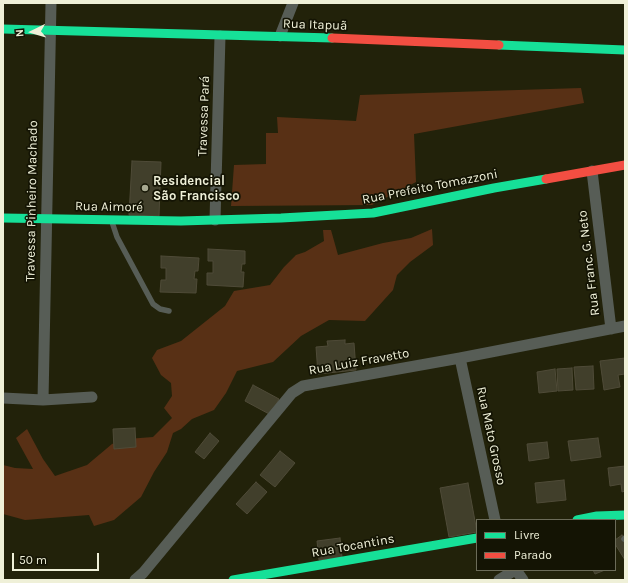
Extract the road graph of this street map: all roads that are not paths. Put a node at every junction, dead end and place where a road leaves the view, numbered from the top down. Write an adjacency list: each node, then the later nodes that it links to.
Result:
1 (50, 3): 4 (street, Travessa Pinheiro Machado)
2 (293, 3): 6 (street)
3 (3, 29): 4 (street, Rua Itapuã)
4 (49, 30): 5 (street, Rua Itapuã); 11 (street, Travessa Pinheiro Machado)
5 (220, 36): 6 (street, Rua Itapuã); 13 (street, Travessa Pará)
6 (280, 36): 7 (street, Rua Itapuã)
7 (625, 50)
8 (625, 165): 9 (street, Rua Prefeito Tomazzoni)
9 (592, 171): 13 (street, Rua Prefeito Tomazzoni); 16 (street, Rua Franc. G. Neto)
10 (3, 218): 11 (street, Rua Aimoré)
11 (46, 219): 12 (street, Rua Aimoré); 20 (street, Travessa Pinheiro Machado)
12 (111, 220): 13 (street, Rua Aimoré); 14 (lane)
13 (215, 220)
14 (169, 311)
15 (625, 326): 16 (street, Rua Luiz Fravetto)
16 (611, 329): 17 (street, Rua Luiz Fravetto)
17 (460, 358): 23 (street, Rua Mato Grosso); 27 (street, Rua Luiz Fravetto)
18 (92, 397): 20 (street)
19 (3, 398): 20 (street)
20 (43, 400)
21 (623, 516): 22 (street)
22 (594, 518)
23 (495, 519)
24 (476, 538): 28 (street, Rua Tocantins)
25 (513, 571): 29 (street)
26 (516, 571): 30 (street)
27 (135, 580)
28 (233, 580)
29 (499, 580)
30 (522, 580)

